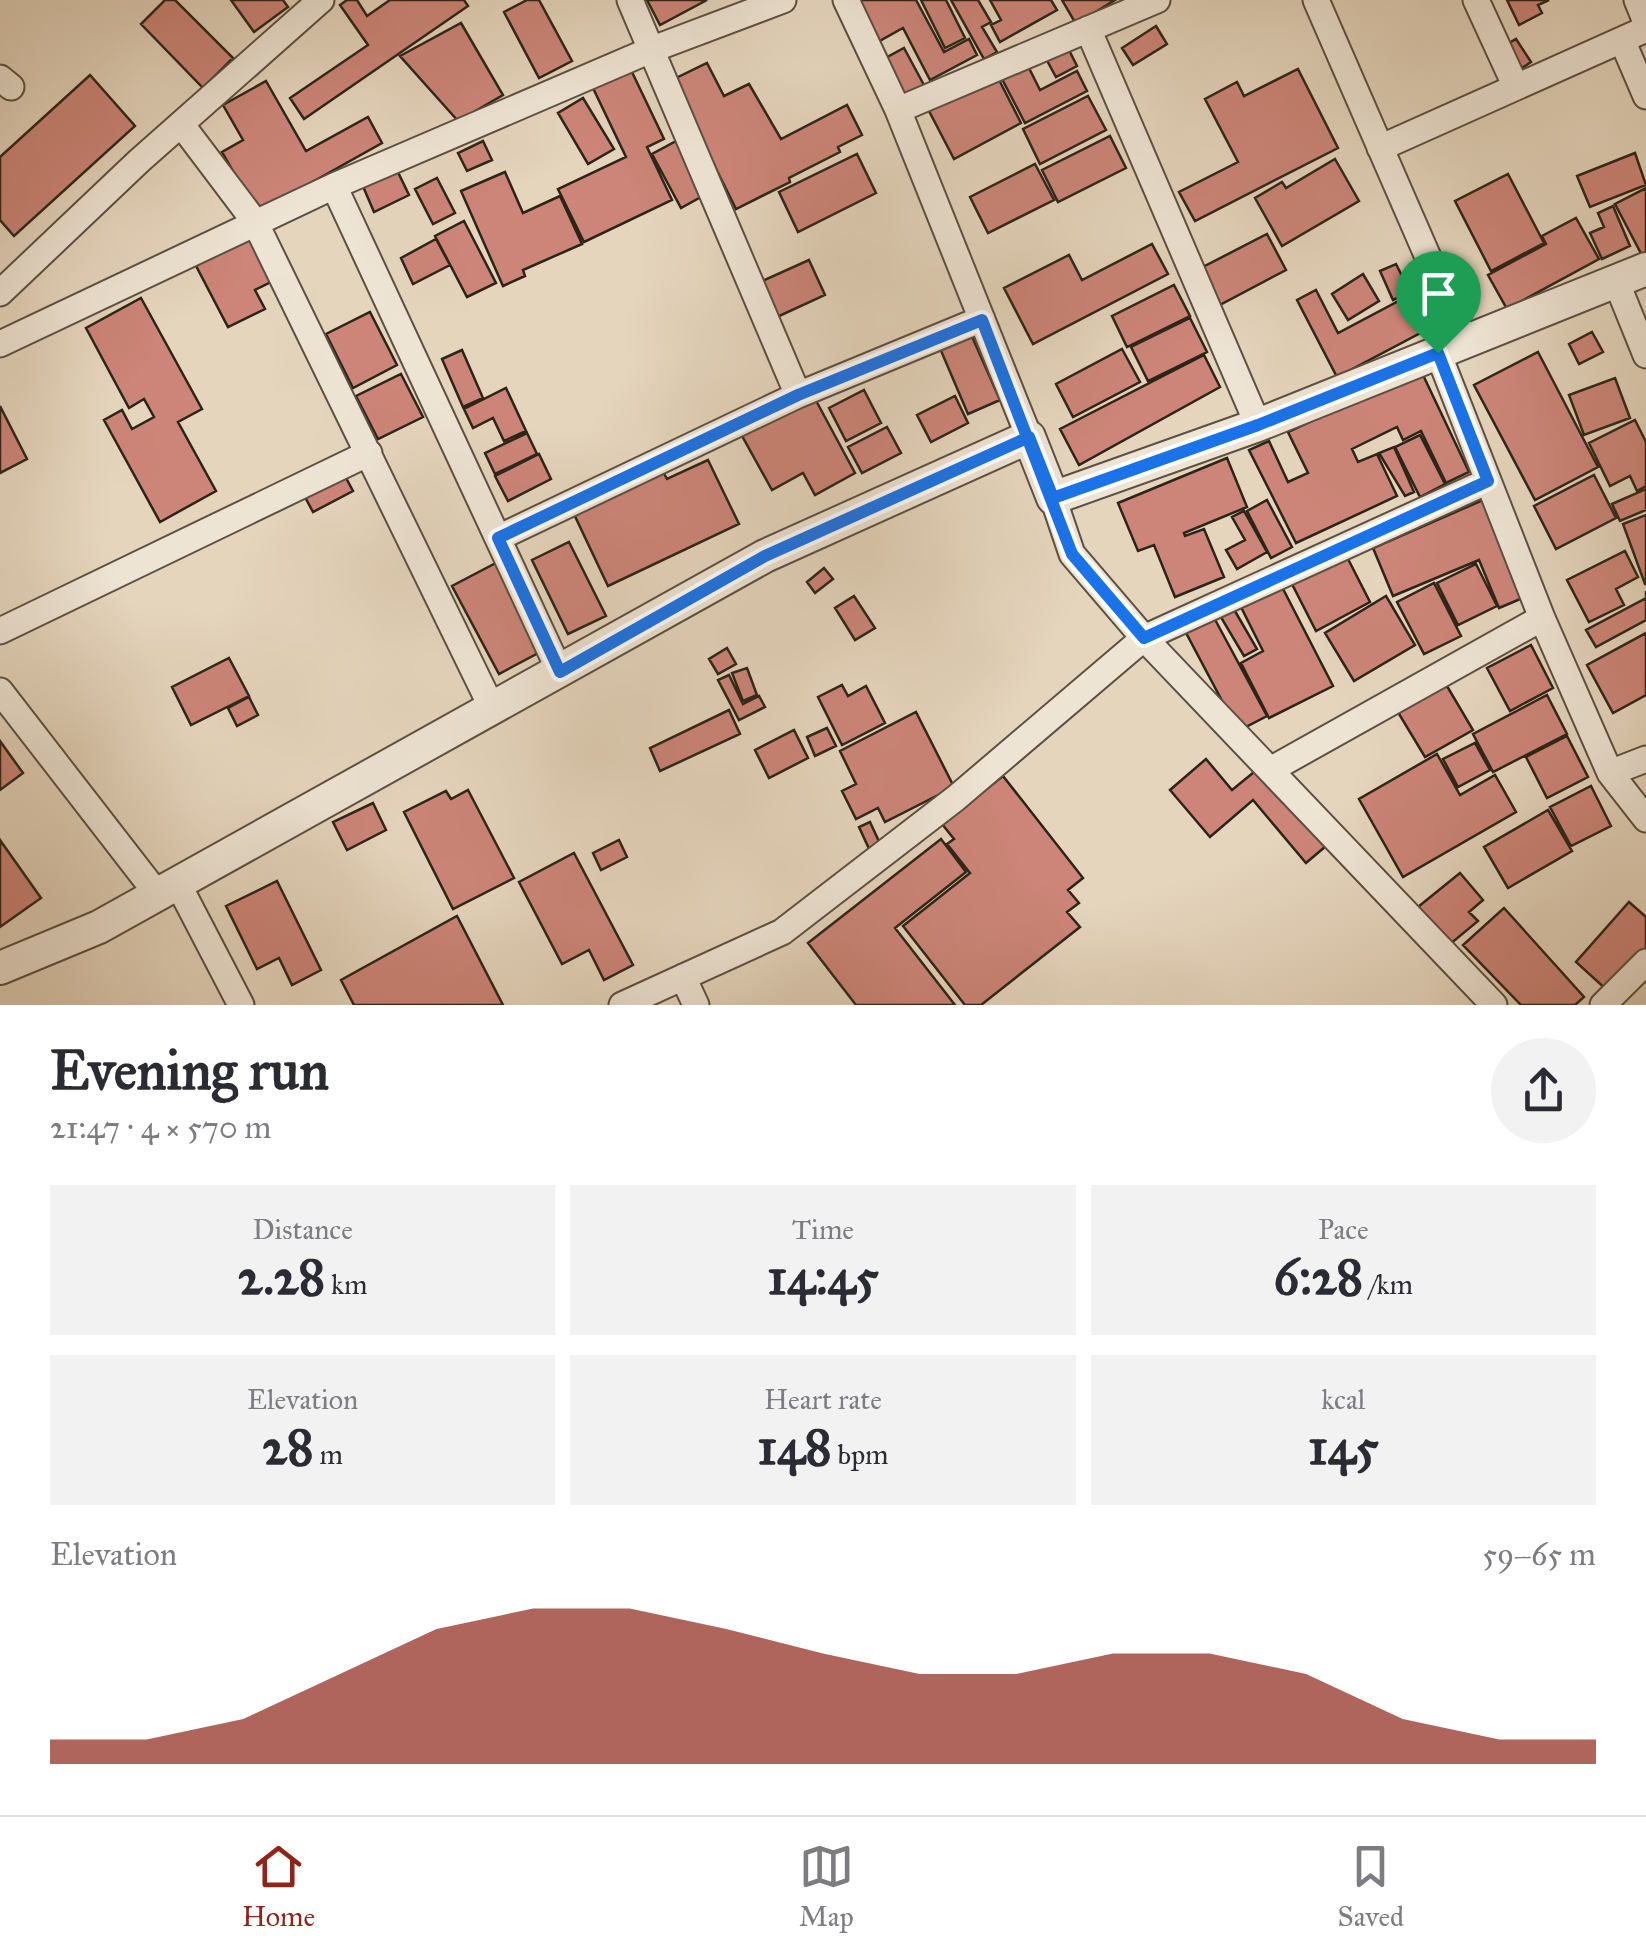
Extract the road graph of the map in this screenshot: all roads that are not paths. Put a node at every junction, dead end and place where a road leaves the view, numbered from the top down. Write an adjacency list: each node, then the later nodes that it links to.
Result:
1 (321, 0): 17 (street)
2 (630, 0): 13 (street)
3 (783, 0): 13 (street)
4 (846, 0): 16 (street)
5 (1157, 0): 10 (street)
6 (1316, 0): 18 (street)
7 (1476, 0): 14 (street)
8 (1636, 0): 9 (street)
9 (1646, 22)
10 (1088, 29): 16 (street); 28 (street)
11 (1646, 30): 12 (street)
12 (1622, 40): 14 (street); 15 (street)
13 (653, 48): 19 (street); 27 (street)
14 (1516, 87): 18 (street)
15 (1646, 96)
16 (898, 110): 23 (street)
17 (180, 124): 20 (street); 22 (street)
18 (1380, 148): 25 (street)
19 (334, 186): 20 (street); 33 (street)
20 (255, 222): 24 (street); 30 (street)
21 (1631, 275): 25 (street); 26 (street)
22 (0, 293)
23 (982, 320): 27 (street); 29 (street)
24 (0, 344)
25 (1452, 348): 28 (street); 31 (street)
26 (1646, 354)
27 (798, 395): 33 (street)
28 (1258, 425): 32 (street)
29 (1029, 437): 32 (street); 37 (street)
30 (369, 453): 35 (street); 39 (street)
31 (1488, 481): 34 (street); 36 (street)
32 (1053, 498): 36 (street)
33 (498, 538): 37 (street)
34 (1542, 618): 41 (street); 42 (street)
35 (0, 631)
36 (1144, 638): 41 (street); 47 (street)
37 (560, 672): 39 (street)
38 (0, 691): 44 (street)
39 (493, 710): 44 (street)
40 (1646, 759): 42 (street)
41 (1270, 770): 51 (street)
42 (1610, 772): 43 (street)
43 (1646, 818)
44 (168, 889): 46 (street); 48 (street)
45 (1646, 962): 52 (street)
46 (0, 968)
47 (683, 978): 49 (street); 50 (street)
48 (241, 1005)
49 (622, 1005)
50 (696, 1005)
51 (1494, 1005)
52 (1603, 1005)

